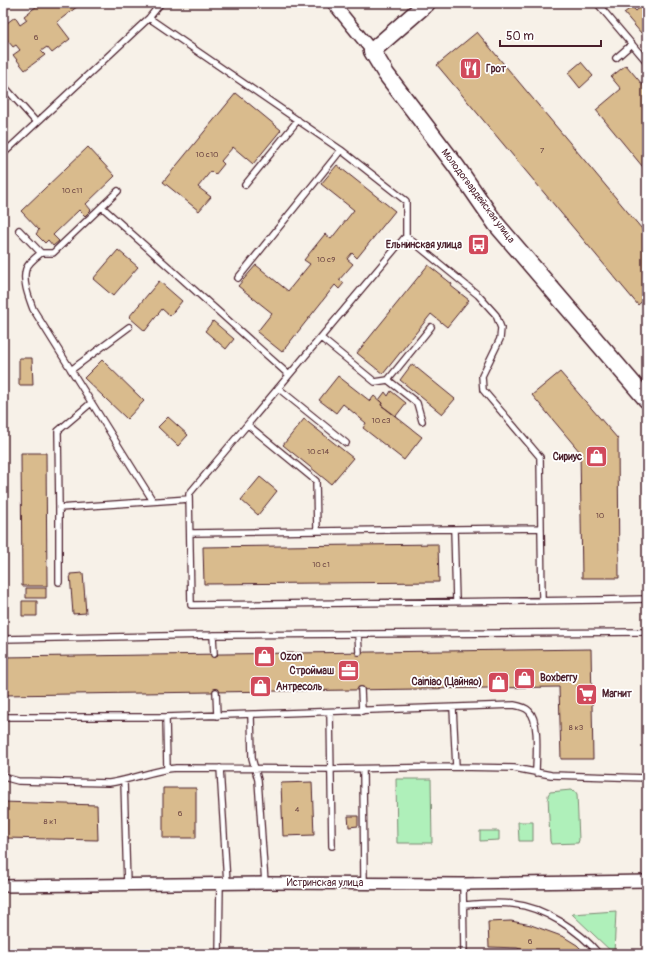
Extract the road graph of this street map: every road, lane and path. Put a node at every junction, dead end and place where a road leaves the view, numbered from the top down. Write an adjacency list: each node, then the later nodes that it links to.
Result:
1 (161, 3): 5 (lane)
2 (333, 3): 7 (street, Молодогвардейская улица)
3 (427, 3): 7 (street)
4 (597, 3): 6 (lane)
5 (149, 18): 11 (lane); 12 (lane)
6 (632, 44): 8 (lane); 9 (lane)
7 (372, 51): 29 (street, Молодогвардейская улица)
8 (616, 58)
9 (647, 62)
10 (3, 85): 12 (lane)
11 (298, 120): 13 (lane); 15 (lane)
12 (36, 122): 14 (lane)
13 (341, 150): 19 (lane); 21 (lane)
14 (3, 154)
15 (245, 185)
16 (118, 191): 17 (lane)
17 (102, 207): 20 (lane); 26 (lane)
18 (19, 230): 20 (lane)
19 (406, 236): 24 (lane); 37 (lane)
20 (41, 252): 25 (lane)
21 (238, 278)
22 (129, 327): 25 (lane)
23 (431, 327): 27 (lane)
24 (321, 338): 26 (lane); 27 (lane)
25 (71, 370): 30 (lane)
26 (289, 375): 28 (lane)
27 (388, 380): 31 (lane)
28 (278, 388): 32 (lane); 33 (lane)
29 (647, 400)
30 (92, 403): 35 (lane); 36 (lane)
31 (422, 421)
32 (248, 425): 34 (lane); 39 (lane)
33 (346, 444)
34 (190, 499): 35 (lane); 40 (lane)
35 (152, 501): 36 (lane)
36 (58, 508): 41 (lane)
37 (541, 528): 38 (lane); 43 (lane)
38 (454, 529): 39 (lane); 44 (lane)
39 (317, 531): 40 (lane)
40 (190, 533): 44 (lane)
41 (59, 582)
42 (647, 599): 43 (lane)
43 (542, 600): 44 (lane)
44 (456, 601)
45 (647, 632): 46 (lane)
46 (358, 634): 47 (lane); 49 (lane)
47 (213, 635): 48 (lane); 50 (lane)
48 (3, 639)
49 (358, 652)
50 (214, 654)
51 (360, 690): 54 (lane)
52 (216, 692): 57 (lane)
53 (453, 708): 54 (lane); 60 (lane); 66 (lane)
54 (362, 711): 55 (lane)
55 (330, 712): 56 (lane); 64 (lane)
56 (251, 715): 57 (lane); 62 (lane)
57 (217, 716): 59 (lane)
58 (3, 717): 59 (lane)
59 (166, 717): 63 (lane)
60 (456, 767): 65 (lane); 66 (lane)
61 (220, 768): 62 (lane); 63 (lane); 73 (lane)
62 (254, 768): 64 (lane); 72 (lane)
63 (167, 769): 69 (lane)
64 (331, 769): 65 (lane); 70 (lane)
65 (363, 769): 74 (lane)
66 (536, 773): 68 (lane)
67 (3, 775): 69 (lane)
68 (647, 778)
69 (124, 781): 76 (lane)
70 (332, 846)
71 (647, 881): 75 (street, Истринская улица)
72 (265, 882): 73 (street, Истринская улица); 74 (street, Истринская улица)
73 (223, 883): 76 (street, Истринская улица); 79 (lane)
74 (364, 883): 75 (street, Истринская улица)
75 (463, 884): 78 (lane)
76 (127, 885): 77 (street, Истринская улица)
77 (3, 886)
78 (464, 905): 80 (lane); 81 (lane)
79 (219, 954)
80 (464, 954)
81 (599, 954)

